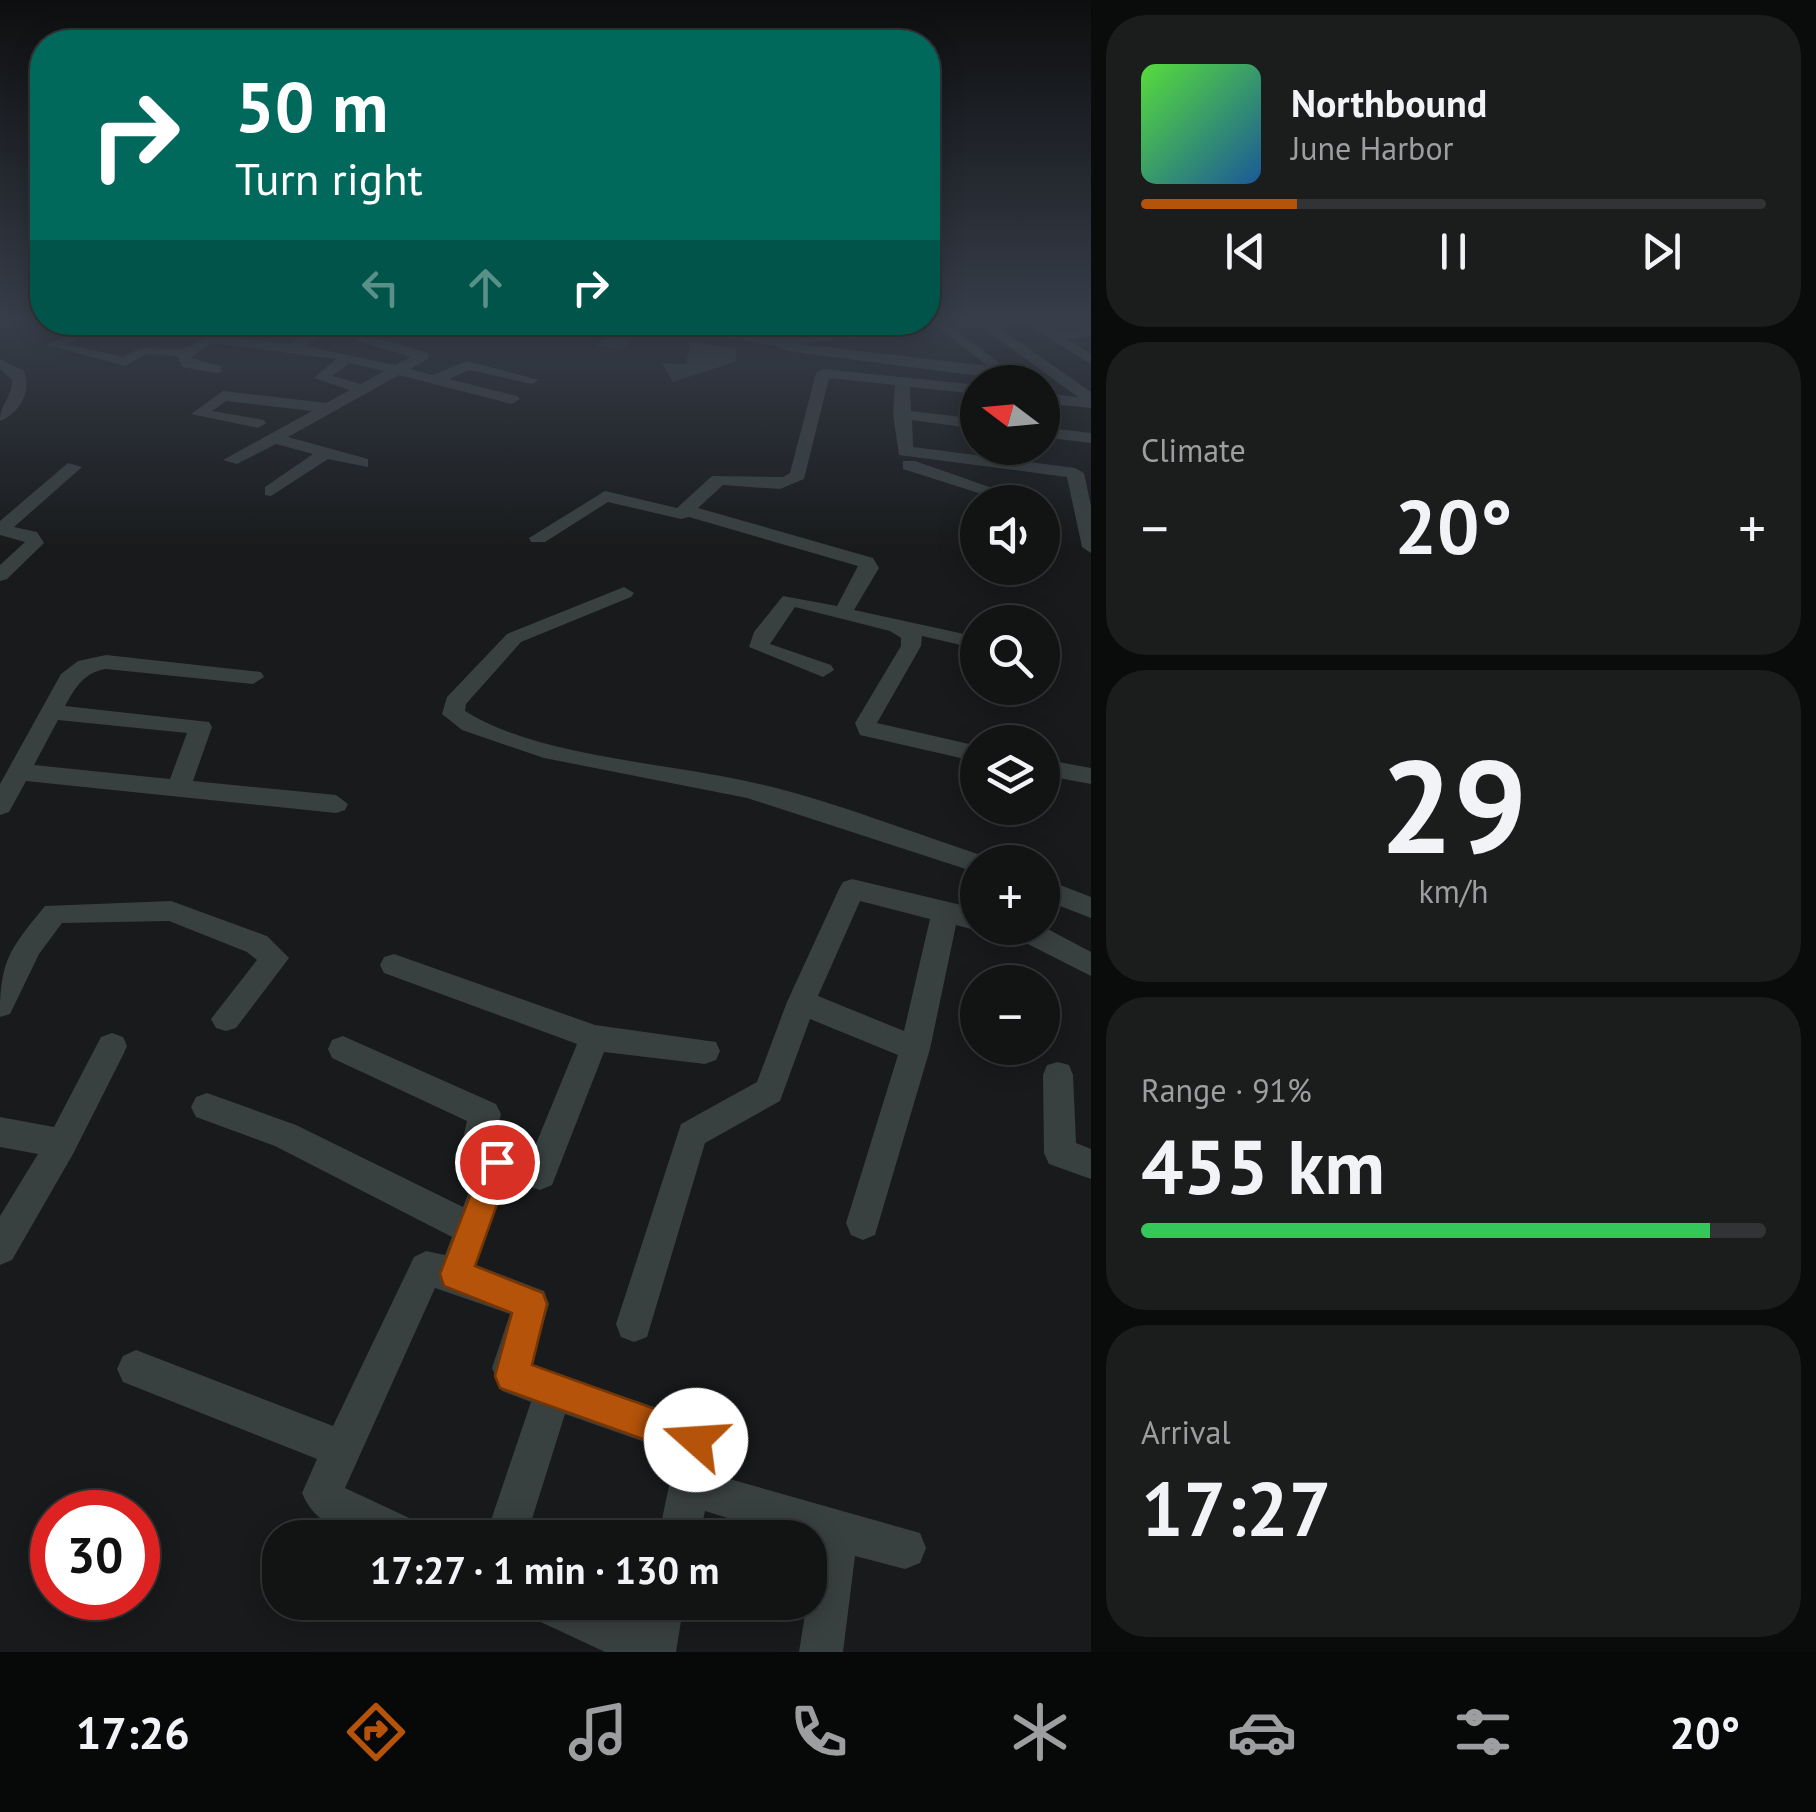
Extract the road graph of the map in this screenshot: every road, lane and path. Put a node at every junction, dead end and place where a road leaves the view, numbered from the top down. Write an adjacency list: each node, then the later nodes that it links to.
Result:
1 (17, 396): 13 (street)
2 (222, 396): 15 (street)
3 (223, 396): 11 (street)
4 (350, 396): 11 (street)
5 (499, 396): 8 (street)
6 (818, 396): 27 (street)
7 (902, 396): 12 (street)
8 (512, 399)
9 (1060, 399): 10 (street)
10 (1091, 401)
11 (328, 408): 17 (street)
12 (902, 414): 14 (street); 20 (street)
13 (0, 416)
14 (960, 422)
15 (258, 423)
16 (1060, 434): 18 (street)
17 (274, 438): 19 (street); 21 (street)
18 (1091, 438)
19 (325, 453): 22 (street); 26 (street)
20 (907, 453): 24 (street); 25 (street)
21 (231, 460)
22 (362, 464)
23 (74, 468): 28 (street)
24 (1083, 474): 30 (street)
25 (971, 485)
26 (271, 491)
27 (689, 511): 29 (street); 33 (street)
28 (0, 530): 31 (street)
29 (538, 538)
30 (1090, 540)
31 (0, 575)
32 (624, 592): 46 (street)
33 (843, 612): 34 (street); 36 (street)
34 (908, 632): 35 (street); 39 (street)
35 (960, 638)
36 (824, 670)
37 (253, 677): 38 (street)
38 (52, 712): 41 (street); 43 (street)
39 (960, 750)
40 (1060, 770): 42 (street)
41 (18, 772): 43 (street); 45 (street)
42 (1091, 776)
43 (179, 788): 44 (street)
44 (336, 804)
45 (0, 806)
46 (960, 858)
47 (1060, 895): 48 (street)
48 (1091, 908)
49 (945, 912): 50 (street); 54 (street); 60 (street)
50 (960, 916)
51 (1054, 945): 53 (street)
52 (394, 965): 57 (street)
53 (1091, 965)
54 (801, 1002): 60 (street); 72 (street)
55 (0, 1005): 56 (street)
56 (226, 1020)
57 (595, 1038): 61 (street); 66 (street)
58 (112, 1046): 65 (street)
59 (343, 1049): 66 (street)
60 (915, 1049): 68 (street)
61 (705, 1050)
62 (1058, 1074): 67 (street)
63 (206, 1107): 69 (street)
64 (0, 1132): 65 (street)
65 (62, 1143): 70 (street)
66 (497, 1162): 69 (street)
67 (1091, 1164)
68 (863, 1224)
69 (472, 1229): 71 (street)
70 (0, 1248)
71 (456, 1274): 74 (street); 75 (street)
72 (634, 1324)
73 (136, 1368): 75 (street)
74 (553, 1393): 76 (street); 78 (street)
75 (341, 1449): 77 (street)
76 (690, 1487): 79 (street); 80 (street)
77 (369, 1520)
78 (512, 1520)
79 (682, 1520)
80 (838, 1531): 81 (street); 85 (street)
81 (905, 1548)
82 (585, 1620): 84 (street)
83 (659, 1620): 84 (street)
84 (653, 1651)
85 (821, 1652)

